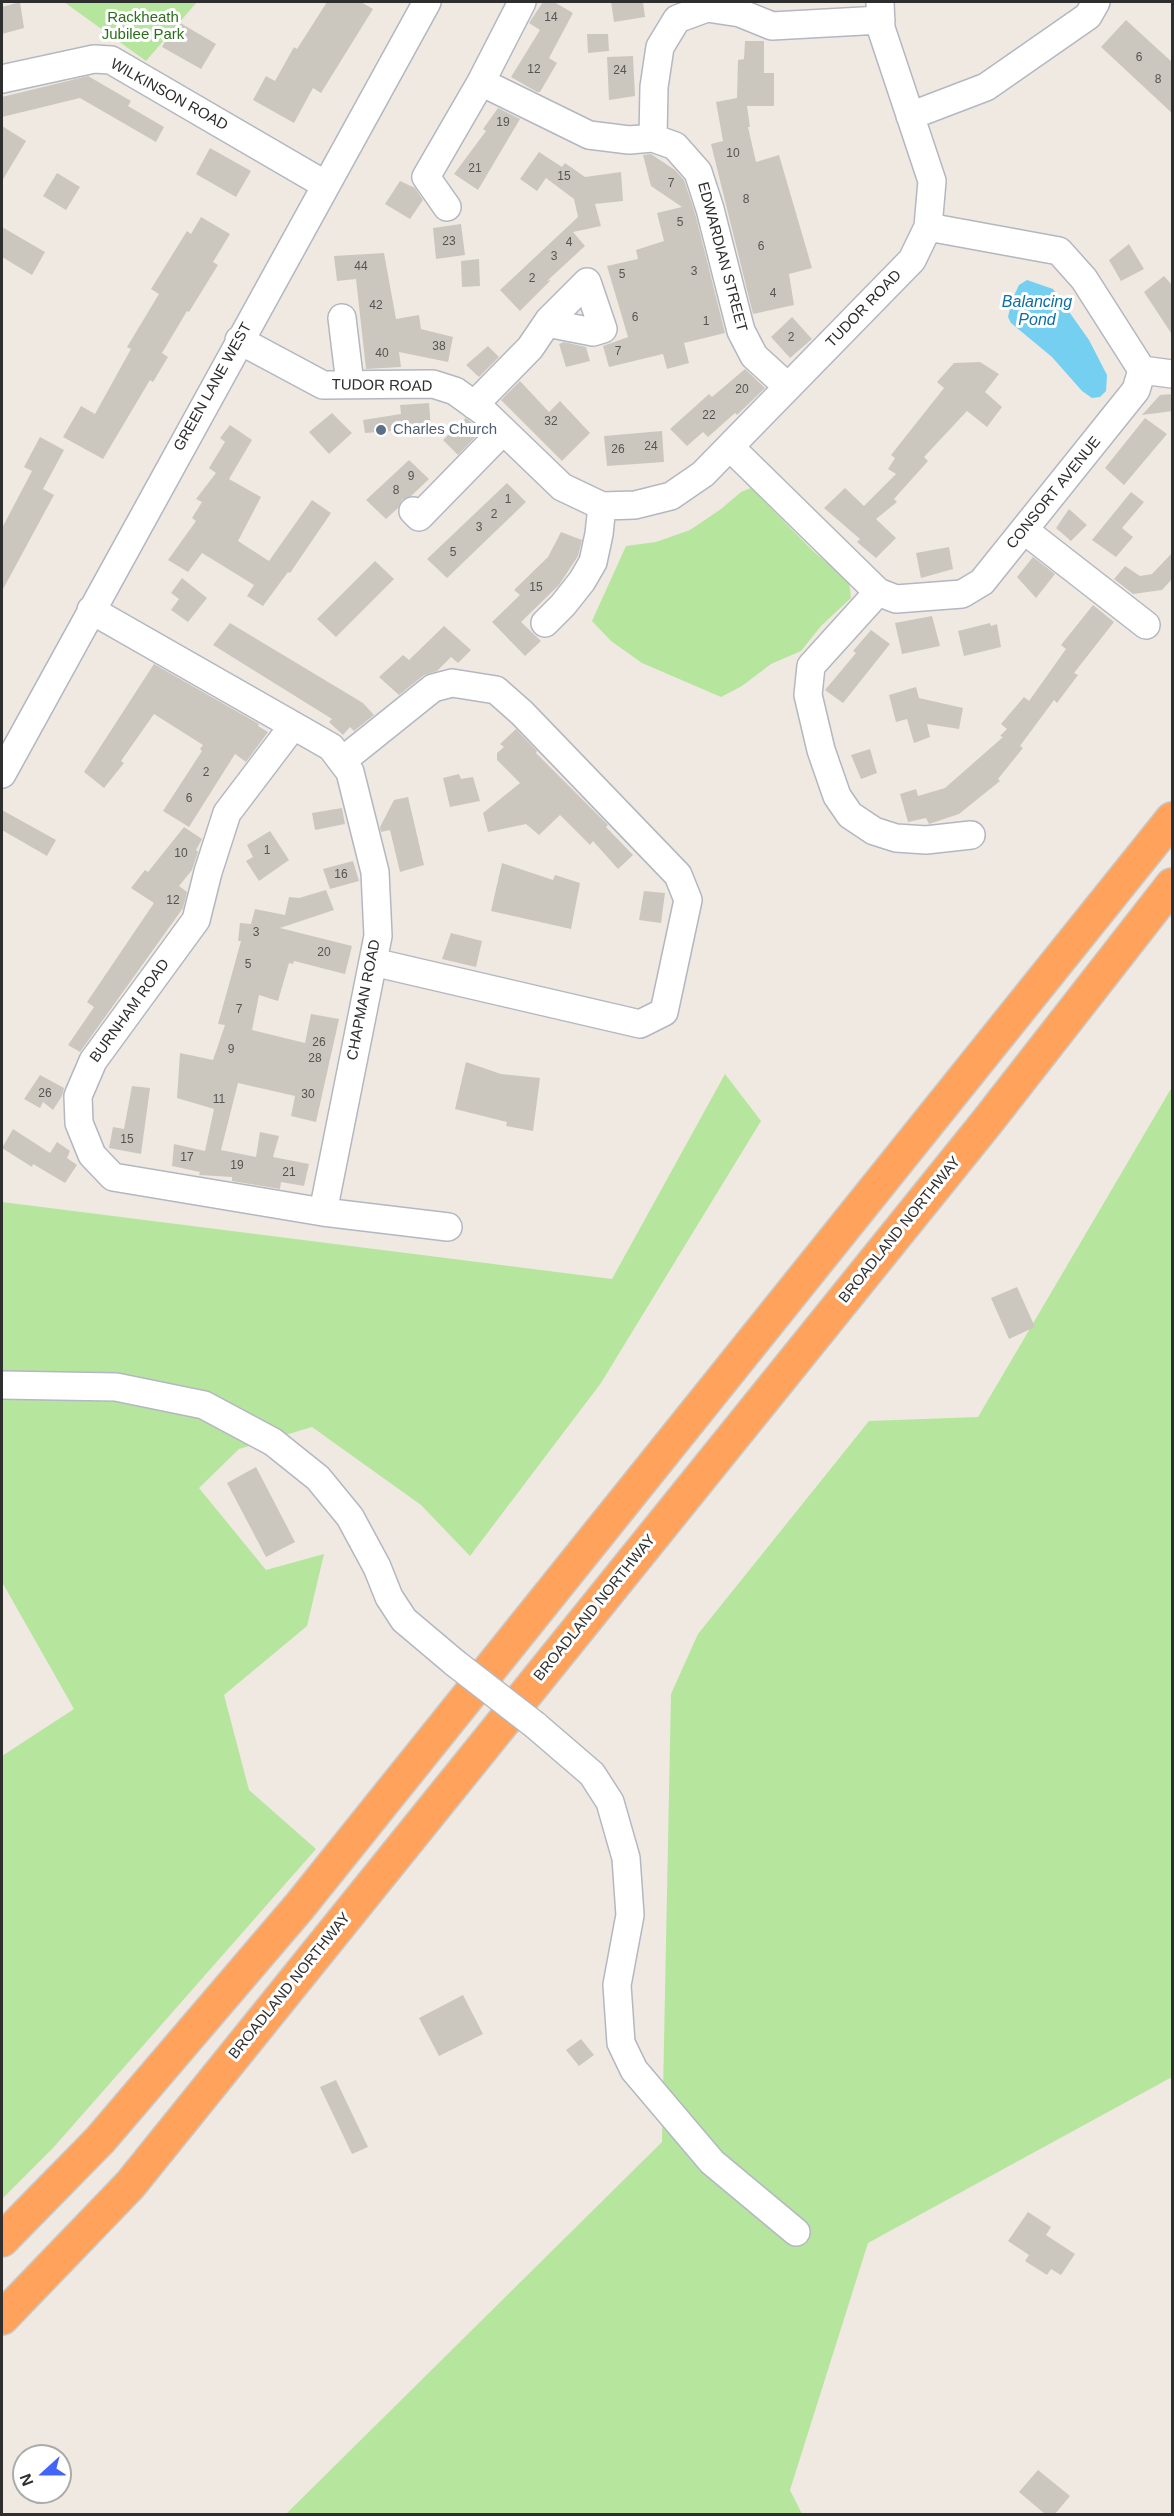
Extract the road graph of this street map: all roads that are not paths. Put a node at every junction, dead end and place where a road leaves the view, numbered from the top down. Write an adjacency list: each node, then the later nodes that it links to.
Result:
1 (427, 2): 9 (street, GREEN LANE WEST)
2 (522, 2): 6 (street)
3 (1096, 2): 7 (street)
4 (880, 11): 7 (street, TUDOR ROAD); 8 (street)
5 (2, 79): 9 (street, WILKINSON ROAD)
6 (481, 82): 8 (street, EDWARDIAN STREET); 10 (street)
7 (910, 116): 11 (street, TUDOR ROAD)
8 (653, 138): 18 (street, EDWARDIAN STREET)
9 (324, 184): 14 (street, GREEN LANE WEST)
10 (447, 207)
11 (928, 227): 15 (street); 18 (street, TUDOR ROAD)
12 (342, 318): 17 (street)
13 (547, 323): 19 (street)
14 (239, 340): 17 (street, TUDOR ROAD); 26 (street, GREEN LANE WEST)
15 (1142, 370): 16 (street); 24 (street, CONSORT AVENUE)
16 (1173, 374)
17 (350, 384): 19 (street, TUDOR ROAD)
18 (788, 387): 21 (street, TUDOR ROAD)
19 (474, 405): 20 (street, TUDOR ROAD)
20 (503, 431): 22 (street, TUDOR ROAD); 23 (street)
21 (730, 447): 22 (street, TUDOR ROAD); 25 (street)
22 (602, 506): 27 (street)
23 (413, 511)
24 (1024, 530): 25 (street, CONSORT AVENUE); 28 (street)
25 (878, 592): 33 (street)
26 (91, 610): 29 (street, CHAPMAN ROAD); 31 (street, GREEN LANE WEST)
27 (545, 623)
28 (1146, 625)
29 (293, 726): 30 (street, CHAPMAN ROAD); 36 (street, BURNHAM ROAD)
30 (342, 761): 35 (street, CHAPMAN ROAD); 35 (street)
31 (2, 774)
32 (1173, 819): 40 (highway)
33 (971, 835)
34 (1173, 885): 41 (highway, BROADLAND NORTHWAY)
35 (373, 962): 36 (street, CHAPMAN ROAD)
36 (323, 1212): 37 (street, BURNHAM ROAD)
37 (448, 1227)
38 (2, 1385): 39 (street, bridge)
39 (796, 2232)
40 (2, 2240)
41 (2, 2318)

